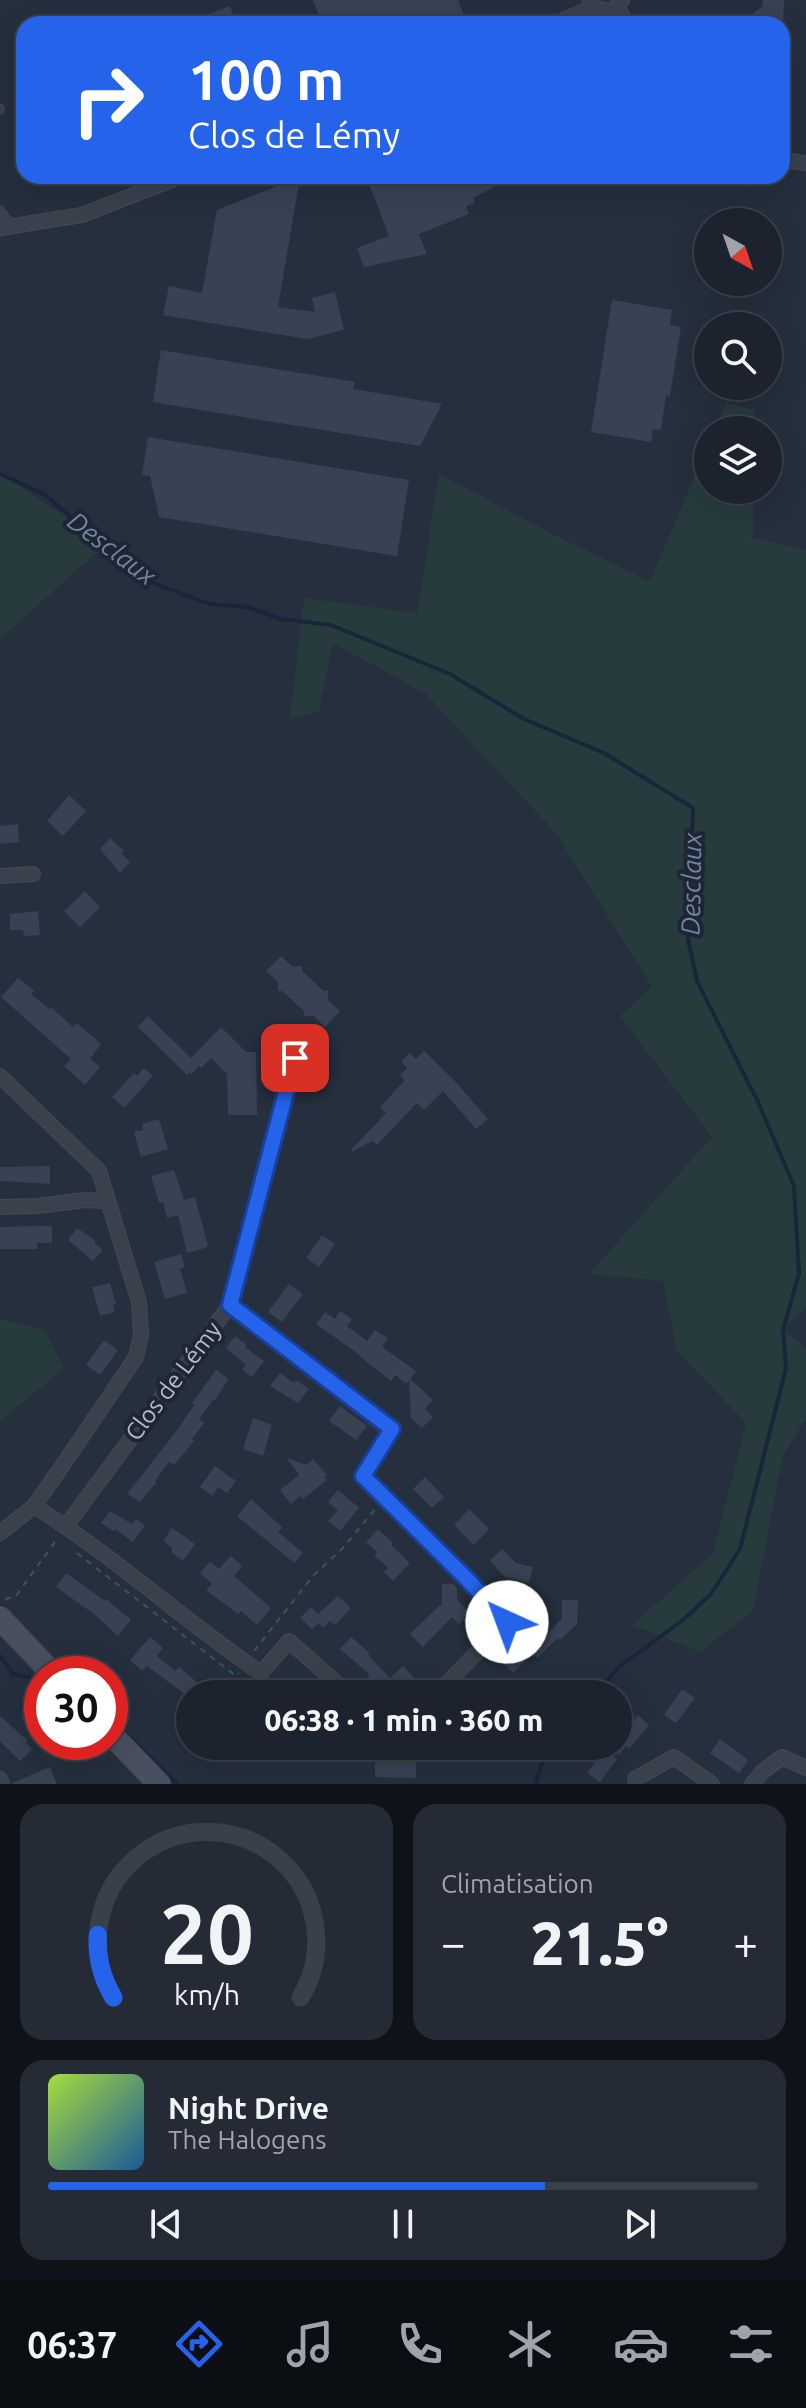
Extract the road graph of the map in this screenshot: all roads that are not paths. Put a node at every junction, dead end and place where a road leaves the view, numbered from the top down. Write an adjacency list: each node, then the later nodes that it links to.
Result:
1 (592, 4): 2 (street); 3 (street)
2 (619, 4)
3 (569, 16)
4 (161, 184): 6 (street)
5 (0, 210): 6 (lane)
6 (6, 227)
7 (33, 874): 8 (street)
8 (0, 876)
9 (295, 1058): 13 (street)
10 (0, 1076): 11 (street)
11 (107, 1201): 12 (street); 14 (street)
12 (0, 1207)
13 (230, 1305): 15 (street, Clos de Lémy); 20 (street, Clos de Lémy)
14 (34, 1506): 15 (street); 16 (street)
15 (62, 1532): 19 (street)
16 (0, 1533)
17 (0, 1618): 18 (street)
18 (36, 1656)
19 (333, 1680)
20 (450, 1680)
21 (128, 1752): 24 (street)
22 (806, 1768): 26 (street)
23 (635, 1779): 25 (street)
24 (159, 1784)
25 (712, 1784)
26 (752, 1784)

